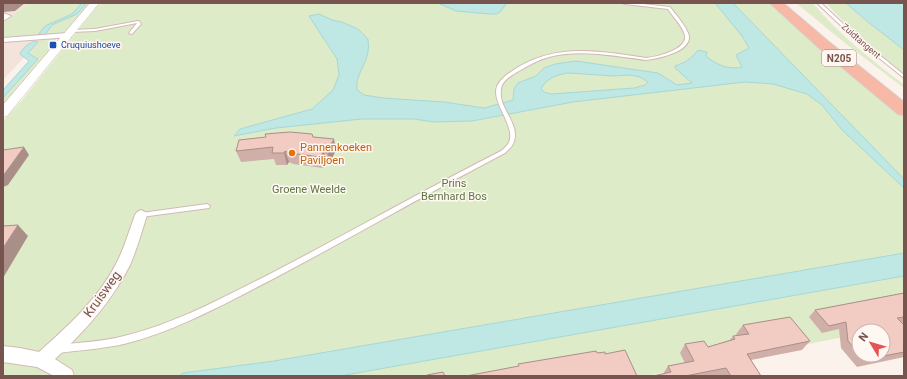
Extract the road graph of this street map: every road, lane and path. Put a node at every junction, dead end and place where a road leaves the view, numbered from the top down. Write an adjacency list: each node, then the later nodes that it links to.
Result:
1 (95, 3): 8 (street)
2 (625, 3): 17 (lane)
3 (776, 3): 13 (highway, N205)
4 (790, 3): 12 (highway, N205)
5 (819, 3): 11 (lane, Zuidtangent)
6 (3, 15): 7 (street)
7 (3, 19)
8 (69, 33): 9 (lane); 10 (street); 14 (street)
9 (131, 33)
10 (3, 40)
11 (904, 77)
12 (904, 96)
13 (904, 110)
14 (3, 113)
15 (207, 206): 16 (lane)
16 (141, 215): 17 (street, Kruisweg)
17 (55, 349): 19 (street, Kruisweg)
18 (3, 354): 19 (street)
19 (42, 360): 20 (street)
20 (66, 376)

